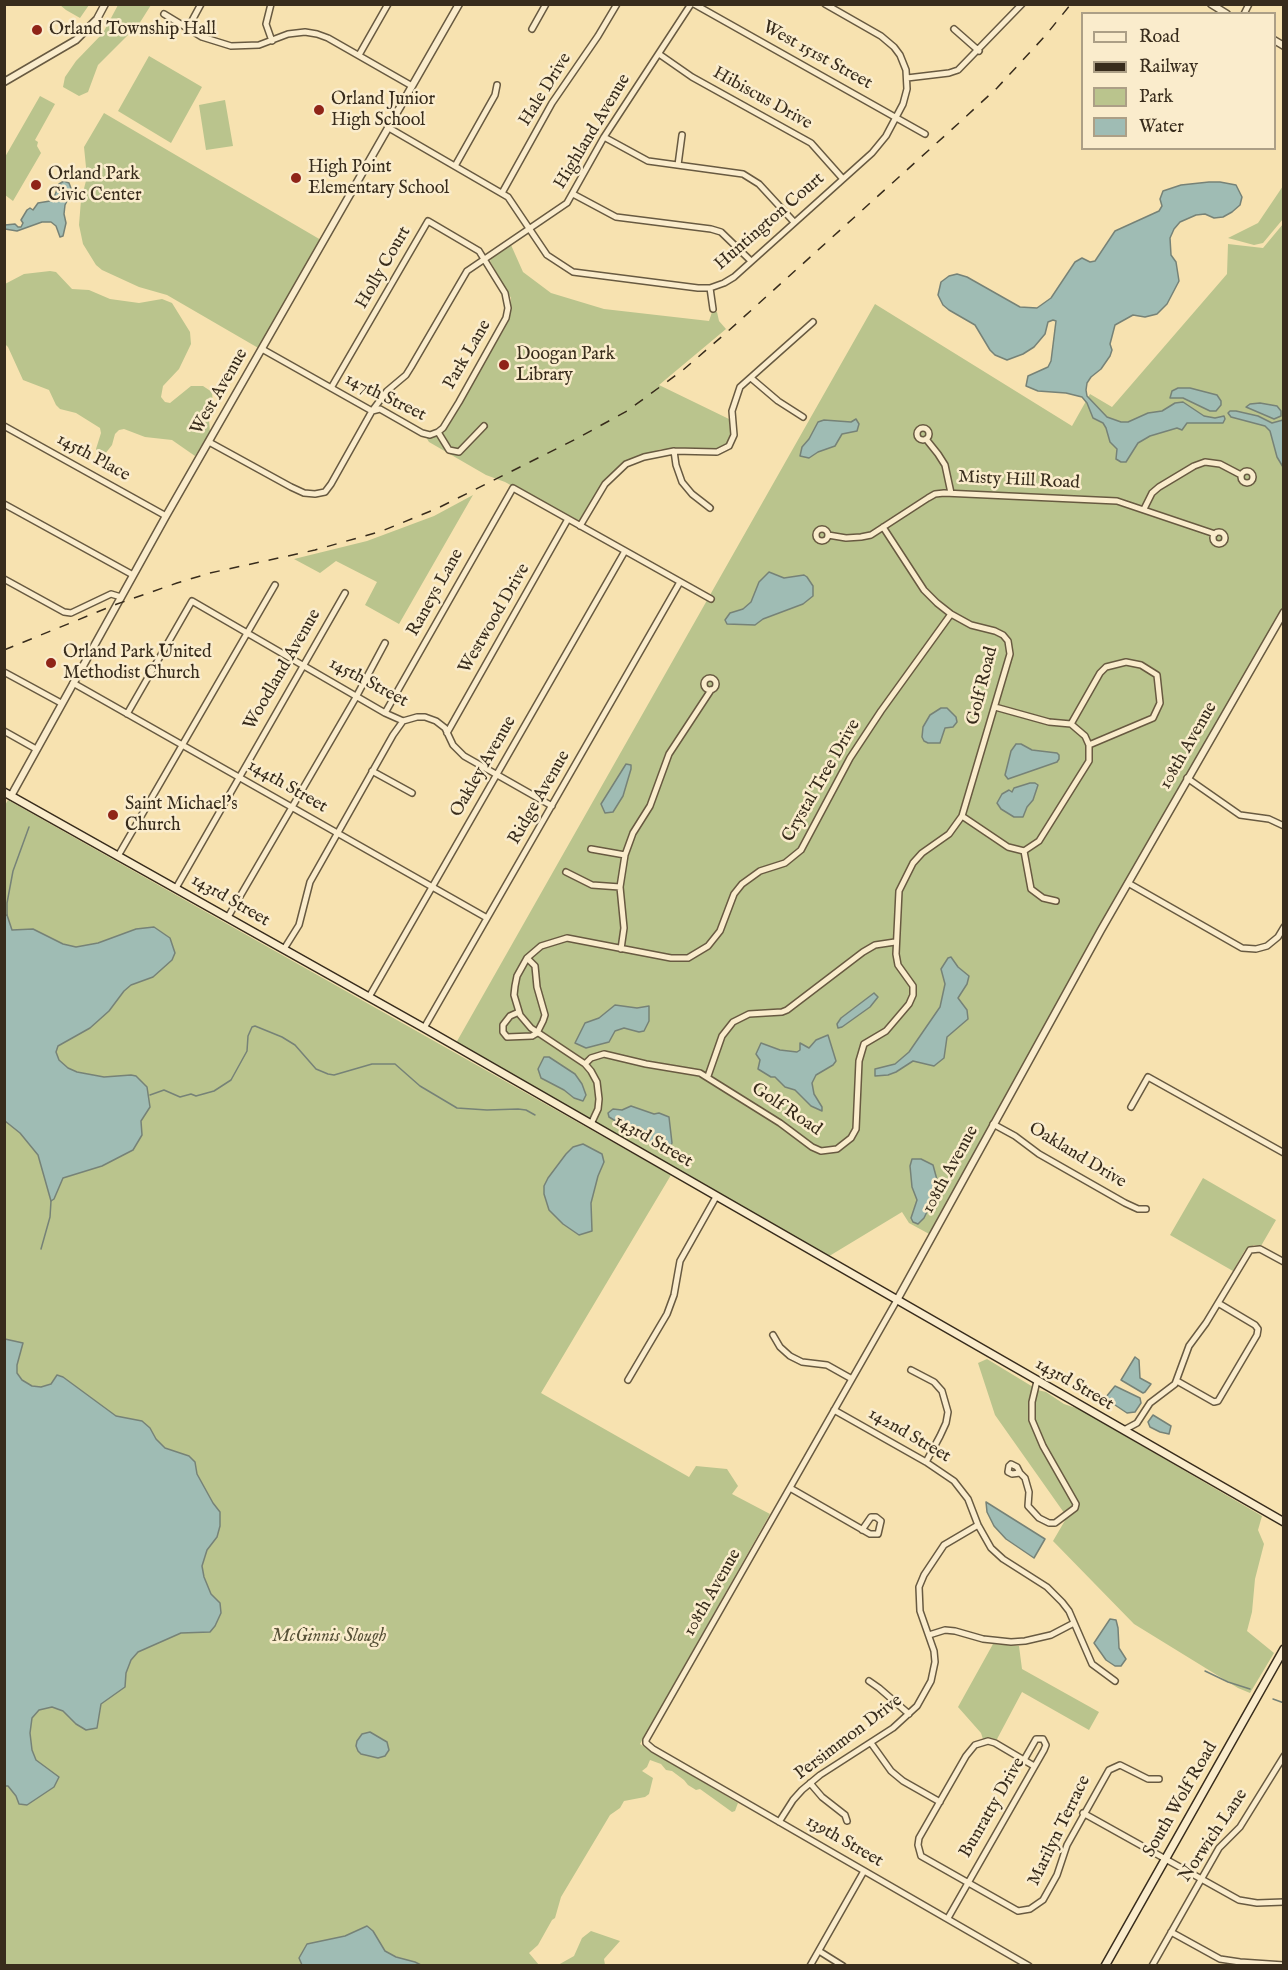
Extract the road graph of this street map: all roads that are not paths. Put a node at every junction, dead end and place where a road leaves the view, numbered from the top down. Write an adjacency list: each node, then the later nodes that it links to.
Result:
1 (105, 4): 20 (street)
2 (201, 4): 12 (street)
3 (271, 4): 15 (street)
4 (388, 4): 18 (street)
5 (459, 4): 22 (street, West Avenue)
6 (546, 4): 13 (street)
7 (617, 4): 31 (street, Hale Drive)
8 (693, 4): 17 (street, Highland Avenue); 23 (street, West 151st Street)
9 (825, 4): 19 (street)
10 (1022, 4): 16 (street)
11 (164, 14): 12 (street)
12 (188, 28): 15 (street)
13 (532, 29)
14 (954, 29): 16 (street)
15 (272, 41): 18 (street)
16 (979, 51): 19 (street)
17 (659, 54): 27 (street, Highland Avenue); 30 (street, Hibiscus Drive)
18 (359, 55): 22 (street)
19 (907, 78): 23 (street, Huntington Court)
20 (4, 82)
21 (497, 85): 29 (street)
22 (412, 86): 24 (street, West Avenue)
23 (896, 117): 25 (street, West 151st Street); 30 (street, Huntington Court)
24 (389, 128): 29 (street, Huntington Court); 40 (street, West Avenue)
25 (926, 134)
26 (682, 135): 28 (street)
27 (604, 137): 28 (street); 32 (street, Highland Avenue)
28 (678, 165): 33 (street)
29 (455, 166): 31 (street, Huntington Court)
30 (843, 178): 33 (street, Huntington Court)
31 (502, 193): 34 (street, Huntington Court)
32 (573, 194): 34 (street, Highland Avenue); 36 (street)
33 (794, 222): 36 (street, Huntington Court)
34 (531, 228): 35 (street, Highland Avenue); 37 (street, Huntington Court)
35 (484, 258): 42 (street, Holly Court); 43 (street, Highland Avenue); 47 (street, Park Lane)
36 (751, 261): 37 (street, Huntington Court)
37 (710, 288): 38 (street)
38 (713, 309)
39 (813, 322): 41 (street)
40 (262, 349): 42 (street, 147th Street); 49 (street, West Avenue)
41 (751, 378): 44 (street); 50 (street)
42 (331, 388): 43 (street, 147th Street)
43 (372, 411): 47 (street, 147th Street); 49 (street, Highland Avenue)
44 (803, 417)
45 (4, 426): 56 (street, 145th Place)
46 (484, 426): 47 (street, 147th Street)
47 (438, 432)
48 (926, 439): 52 (street)
49 (209, 442): 56 (street, West Avenue)
50 (674, 451): 54 (street); 58 (street)
51 (1241, 475): 55 (street)
52 (951, 493): 55 (street, Misty Hill Road); 59 (street, Misty Hill Road)
53 (4, 504): 63 (street)
54 (710, 508)
55 (1144, 509): 60 (street, Misty Hill Road)
56 (166, 516): 63 (street, West Avenue)
57 (568, 519): 58 (street); 81 (street, Raneys Lane); 86 (street, Westwood Drive)
58 (580, 526): 62 (street)
59 (884, 527): 61 (street, Misty Hill Road); 71 (street)
60 (1215, 534)
61 (828, 535)
62 (625, 551): 65 (street); 91 (street, Oakley Avenue)
63 (133, 575): 68 (street, West Avenue)
64 (6, 582): 68 (street)
65 (680, 582): 69 (street); 96 (street, Ridge Avenue)
66 (275, 585): 72 (street)
67 (345, 593): 74 (street, Woodland Avenue)
68 (121, 597): 76 (street, West Avenue)
69 (711, 599)
70 (1284, 612): 93 (street, 108th Avenue)
71 (951, 614): 80 (street, Golf Road); 116 (street, Crystal Tree Drive)
72 (248, 633): 74 (street, 145th Street); 82 (street, 145th Street); 87 (street)
73 (385, 643): 78 (street)
74 (304, 665): 78 (street, 145th Street); 92 (street, Woodland Avenue)
75 (4, 672): 79 (street)
76 (73, 683): 79 (street, West Avenue); 82 (street, 144th Street)
77 (711, 690): 103 (street)
78 (356, 696): 81 (street, 145th Street); 97 (street)
79 (61, 703): 89 (street, West Avenue)
80 (995, 707): 84 (street); 98 (street, Golf Road)
81 (385, 713): 83 (street, 145th Street)
82 (127, 714): 87 (street, 144th Street)
83 (403, 721): 86 (street, 145th Street); 90 (street)
84 (1071, 724): 88 (street); 88 (street)
85 (4, 731): 89 (street)
86 (447, 733): 91 (street, 145th Street)
87 (182, 745): 92 (street, 144th Street); 104 (street)
88 (1089, 745): 102 (street)
89 (36, 749): 95 (street, West Avenue)
90 (372, 771): 94 (street); 100 (street)
91 (497, 775): 96 (street, 145th Street); 109 (street, Oakley Avenue)
92 (239, 777): 97 (street, 144th Street); 108 (street, Woodland Avenue)
93 (1187, 778): 99 (street); 106 (street, 108th Avenue)
94 (412, 793)
95 (8, 794): 104 (main road, 143rd Street)
96 (552, 806): 112 (street, Ridge Avenue)
97 (291, 807): 100 (street, 144th Street); 111 (street)
98 (962, 816): 102 (street); 114 (street, Golf Road)
99 (1284, 826)
100 (337, 833): 109 (street, 144th Street); 115 (street)
101 (591, 849): 103 (street)
102 (1024, 851): 110 (street)
103 (625, 855): 107 (street)
104 (118, 856): 108 (main road, 143rd Street)
105 (566, 873): 107 (street)
106 (1128, 883): 113 (street); 126 (street, 108th Avenue)
107 (620, 887): 116 (street)
108 (176, 888): 111 (main road, 143rd Street)
109 (432, 888): 112 (street, 144th Street); 118 (street, Oakley Avenue)
110 (1056, 901)
111 (228, 917): 115 (main road, 143rd Street)
112 (487, 918): 120 (street, Ridge Avenue)
113 (1284, 927)
114 (895, 942): 123 (street); 123 (street, Golf Road)
115 (284, 949): 118 (main road, 143rd Street)
116 (621, 949): 117 (street, Crystal Tree Drive)
117 (527, 958): 119 (street); 121 (street)
118 (369, 997): 120 (main road, 143rd Street)
119 (519, 1012): 121 (street); 121 (street)
120 (424, 1028): 125 (main road, 143rd Street)
121 (537, 1033): 122 (street)
122 (585, 1064): 123 (street, Golf Road); 125 (street)
123 (708, 1076)
124 (1131, 1107): 127 (street)
125 (591, 1124): 128 (main road, 143rd Street)
126 (993, 1124): 129 (street, Oakland Drive); 131 (street, 108th Avenue)
127 (1284, 1153)
128 (716, 1197): 131 (main road, 143rd Street); 136 (street)
129 (1146, 1209)
130 (1284, 1262): 132 (street)
131 (897, 1300): 135 (street, 108th Avenue); 137 (main road, 143rd Street)
132 (1218, 1303): 138 (street); 138 (street)
133 (773, 1335): 135 (street)
134 (911, 1370): 143 (street)
135 (852, 1379): 139 (street, 108th Avenue)
136 (628, 1380)
137 (1037, 1381): 141 (main road, 143rd Street); 144 (street)
138 (1177, 1381): 140 (street)
139 (834, 1410): 143 (street, 142nd Street); 145 (street, 108th Avenue)
140 (1137, 1423): 141 (street); 142 (street)
141 (1124, 1430): 142 (main road, 143rd Street)
142 (1137, 1438): 146 (main road, 143rd Street)
143 (926, 1462): 147 (street, 142nd Street)
144 (1020, 1473)
145 (790, 1488): 148 (street); 155 (street, 108th Avenue)
146 (1284, 1522)
147 (978, 1526): 149 (street, 142nd Street); 150 (street, Persimmon Drive)
148 (862, 1530)
149 (1074, 1623): 150 (street); 153 (street, 142nd Street)
150 (929, 1635): 154 (street, Persimmon Drive)
151 (1284, 1649): 166 (main road, South Wolf Road)
152 (868, 1681): 154 (street)
153 (1115, 1681)
154 (909, 1714): 156 (street, Persimmon Drive)
155 (646, 1743): 165 (street, 139th Street)
156 (871, 1743): 161 (street, Persimmon Drive); 162 (street)
157 (1284, 1756): 168 (street, Norwich Lane)
158 (1024, 1760): 159 (street); 159 (street, Bunratty Drive); 162 (street)
159 (1034, 1766): 169 (street, Bunratty Drive)
160 (1159, 1779): 163 (street, Marilyn Terrace)
161 (810, 1783): 164 (street); 165 (street, Persimmon Drive)
162 (940, 1802): 169 (street)
163 (1083, 1813): 166 (street); 169 (street, Marilyn Terrace)
164 (848, 1821)
165 (779, 1822): 167 (street, 139th Street)
166 (1164, 1859): 168 (street); 177 (main road, South Wolf Road)
167 (864, 1871): 171 (street, 139th Street); 173 (street)
168 (1201, 1879): 170 (street); 172 (street, Norwich Lane)
169 (968, 1883): 171 (street, Bunratty Drive)
170 (1284, 1902)
171 (948, 1918): 176 (street, 139th Street)
172 (1171, 1932): 178 (street, Norwich Lane); 179 (street)
173 (819, 1951): 174 (street); 175 (street)
174 (810, 1965)
175 (843, 1965)
176 (1029, 1965)
177 (1105, 1965)
178 (1152, 1965)
179 (1280, 1965)

